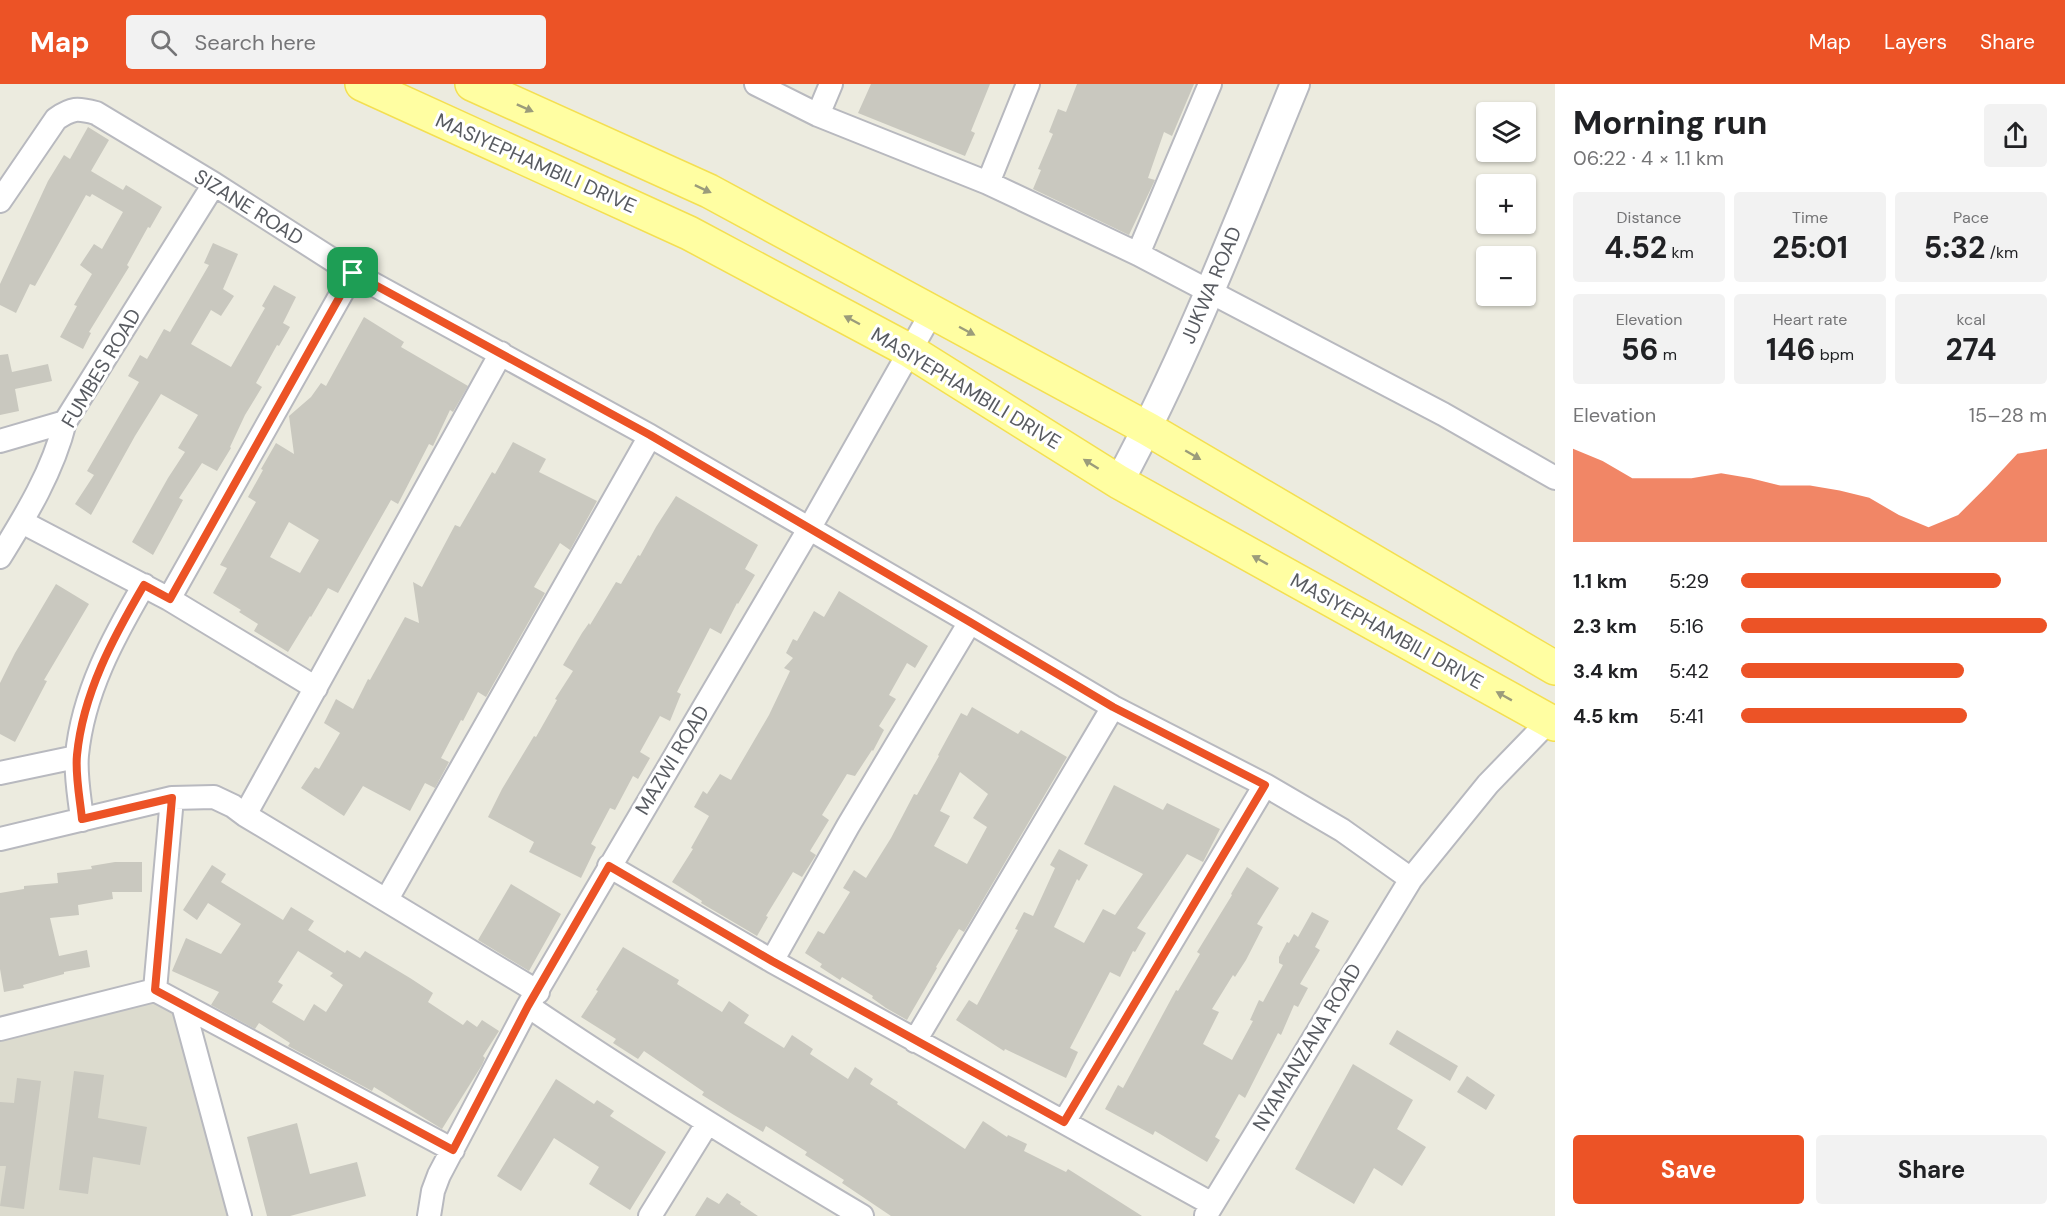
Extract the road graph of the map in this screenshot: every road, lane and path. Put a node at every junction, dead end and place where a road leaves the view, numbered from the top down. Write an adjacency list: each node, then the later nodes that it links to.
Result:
1 (362, 84): 16 (main road, MASIYEPHAMBILI DRIVE, one-way to 1)
2 (472, 84): 15 (main road, one-way to 15)
3 (756, 84): 8 (street)
4 (831, 84): 8 (street)
5 (1029, 84): 9 (street)
6 (1210, 84): 12 (street)
7 (1295, 84): 14 (street, JUKWA ROAD)
8 (818, 115): 9 (street)
9 (988, 183): 12 (street)
10 (214, 184): 11 (street, SIZANE ROAD); 13 (street, SIZANE ROAD); 18 (street, FUMBES ROAD)
11 (0, 201)
12 (1138, 254): 14 (street)
13 (353, 273): 17 (street, SIZANE ROAD); 28 (street)
14 (1210, 292): 19 (street, JUKWA ROAD); 22 (street)
15 (932, 312): 16 (street, MAZWI ROAD); 19 (main road, one-way to 19)
16 (910, 351): 23 (main road, MASIYEPHAMBILI DRIVE, one-way to 16); 25 (street, MAZWI ROAD)
17 (501, 353): 20 (street, SIZANE ROAD); 31 (street)
18 (65, 422): 21 (street); 24 (street, FUMBES ROAD)
19 (1148, 429): 23 (street, JUKWA ROAD); 30 (main road, one-way to 30)
20 (650, 435): 25 (street, SIZANE ROAD); 43 (street)
21 (0, 441)
22 (1555, 478)
23 (1119, 482): 33 (main road, MASIYEPHAMBILI DRIVE, one-way to 23)
24 (22, 522): 26 (street, FUMBES ROAD); 27 (street)
25 (809, 528): 29 (street, SIZANE ROAD); 41 (street, MAZWI ROAD)
26 (0, 557)
27 (144, 585): 28 (street); 34 (street)
28 (170, 599): 31 (street)
29 (970, 622): 32 (street, SIZANE ROAD); 44 (street)
30 (1555, 668)
31 (316, 688): 38 (street)
32 (1113, 707): 36 (street, SIZANE ROAD); 49 (street)
33 (1552, 723): 42 (street, NYAMANZANA ROAD)
34 (76, 757): 35 (street); 39 (street)
35 (0, 773)
36 (1265, 785): 42 (street, SIZANE ROAD); 50 (street)
37 (172, 798): 38 (street); 39 (street); 45 (street)
38 (245, 815): 43 (street)
39 (82, 819): 40 (street)
40 (0, 839)
41 (609, 866): 44 (street); 46 (street, MAZWI ROAD)
42 (1411, 879): 53 (street, NYAMANZANA ROAD)
43 (387, 899): 46 (street)
44 (772, 961): 49 (street)
45 (155, 990): 47 (street); 48 (street)
46 (533, 999): 51 (street); 52 (street, MAZWI ROAD)
47 (183, 1005): 52 (street); 54 (street)
48 (0, 1029)
49 (915, 1041): 50 (street)
50 (1064, 1122): 53 (street)
51 (707, 1124): 56 (street); 57 (street)
52 (453, 1150): 55 (street, MAZWI ROAD)
53 (1209, 1210)
54 (240, 1216)
55 (429, 1216)
56 (650, 1216)
57 (862, 1216)

